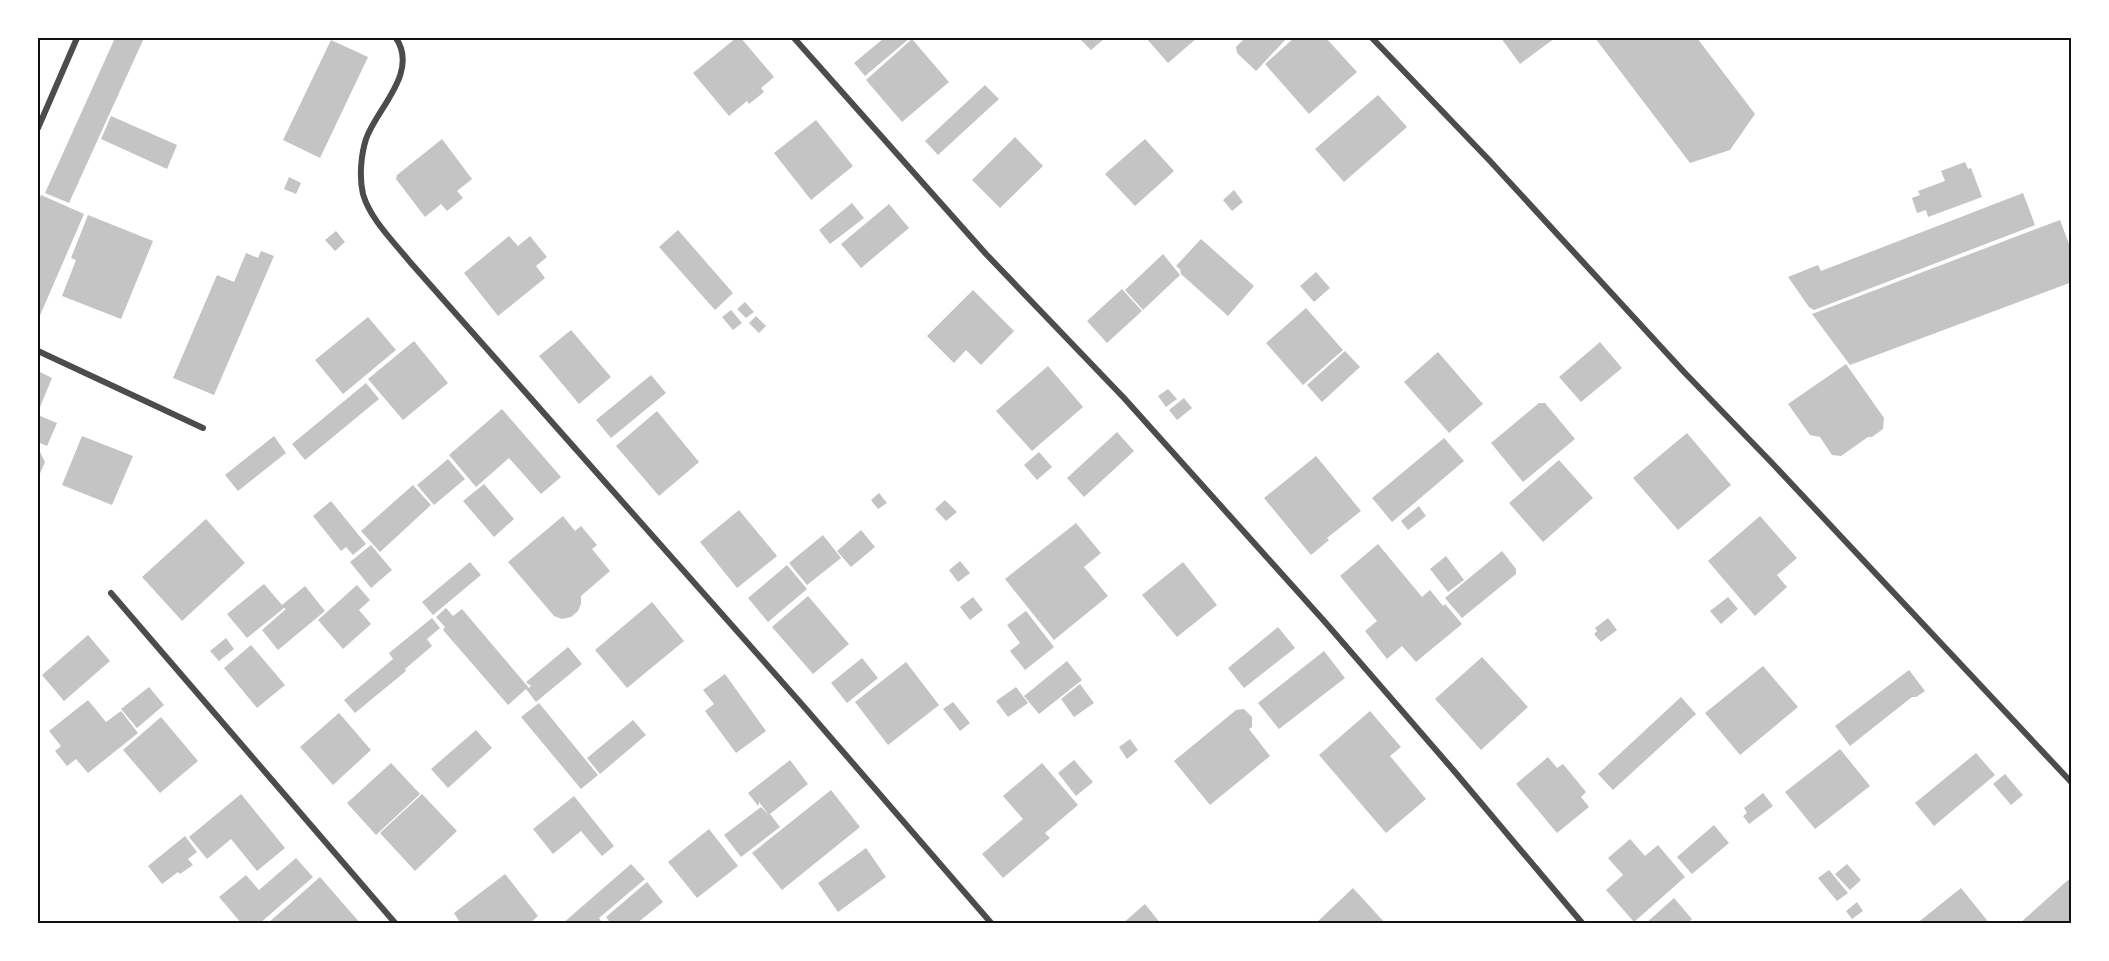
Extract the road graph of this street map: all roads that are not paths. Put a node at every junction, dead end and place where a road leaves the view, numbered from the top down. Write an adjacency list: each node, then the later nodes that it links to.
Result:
1 (77, 38): 5 (street)
2 (396, 38): 11 (street)
3 (794, 38): 12 (street)
4 (1372, 38): 9 (street)
5 (38, 128)
6 (38, 351): 7 (street)
7 (203, 428)
8 (111, 593): 10 (street)
9 (2072, 783)
10 (396, 924)
11 (992, 924)
12 (1583, 924)

